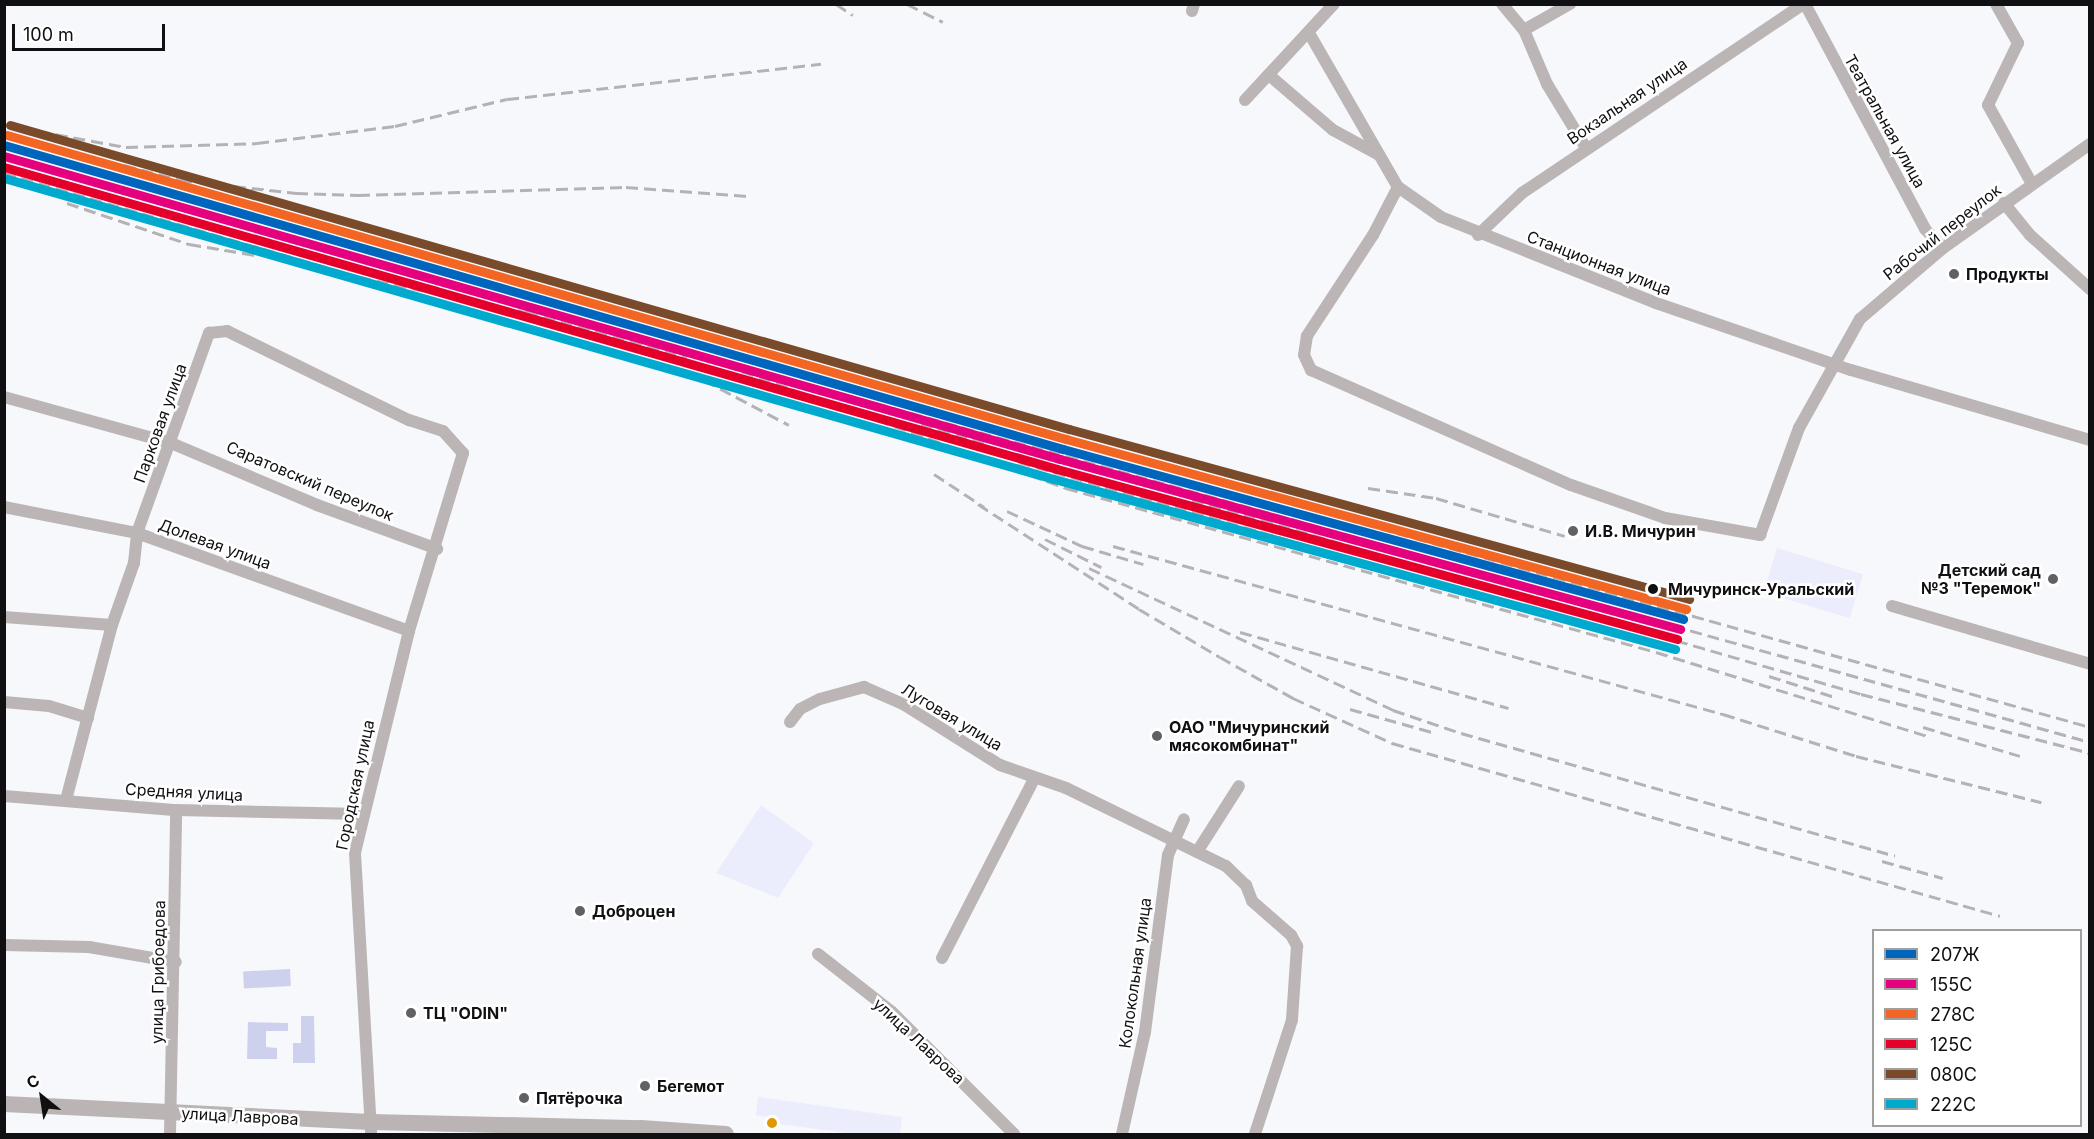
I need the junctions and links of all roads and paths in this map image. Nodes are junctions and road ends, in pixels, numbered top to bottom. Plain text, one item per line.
1 (1334, 4) edge
2 (1502, 4) edge
3 (1570, 4) edge
4 (1804, 4) edge
5 (1996, 4) edge
6 (1524, 30) junction
7 (1309, 33) junction
8 (1269, 75) junction
9 (1245, 100) dead end
10 (2090, 144) edge
11 (1586, 148) junction
12 (1379, 155) junction
13 (2032, 184) junction
14 (1398, 186) junction
15 (2004, 203) junction
16 (1478, 235) junction
17 (1943, 249) junction
18 (2090, 289) edge
19 (1833, 363) junction
20 (4, 397) edge
21 (2090, 440) edge
22 (171, 443) junction
23 (463, 453) joint
24 (4, 507) edge
25 (137, 533) junction
26 (437, 549) junction
27 (1892, 606) dead end
28 (4, 617) edge
29 (112, 625) junction
30 (409, 631) junction
31 (2090, 664) edge
32 (4, 702) edge
33 (88, 718) junction
34 (790, 722) dead end
35 (1035, 777) junction
36 (1239, 786) dead end
37 (4, 796) edge
38 (66, 800) junction
39 (176, 810) junction
40 (362, 814) junction
41 (1184, 819) dead end
42 (1173, 841) junction
43 (1197, 852) junction
44 (4, 945) edge
45 (818, 954) dead end
46 (942, 958) dead end
47 (176, 962) junction
48 (4, 1104) edge
49 (170, 1113) junction
50 (371, 1128) edge
51 (170, 1134) edge
52 (726, 1134) edge
53 (1014, 1134) edge
54 (1122, 1134) edge
55 (1255, 1134) edge

1 - 7 street
2 - 6 street
3 - 6 street
4 - 11 street, Вокзальная улица
4 - 17 street, Театральная улица
5 - 13 street
6 - 11 street
7 - 8 street
7 - 12 street, Станционная улица
8 - 9 street
8 - 12 street, Станционная улица
10 - 13 street, Рабочий переулок
11 - 16 street, Вокзальная улица
12 - 14 street, Станционная улица
13 - 15 street, Рабочий переулок
14 - 16 street, Станционная улица
14 - 19 street
15 - 17 street, Рабочий переулок
15 - 18 street
16 - 19 street, Станционная улица
17 - 19 street, Рабочий переулок
19 - 21 street, Станционная улица
20 - 22 street, Саратовский переулок
22 - 23 street, Парковая улица
22 - 25 street, Парковая улица
22 - 26 street, Саратовский переулок
23 - 26 street, Городская улица
24 - 25 street, Долевая улица
25 - 29 street, Парковая улица
25 - 30 street, Долевая улица
26 - 30 street, Городская улица
27 - 31 street
28 - 29 street
29 - 33 street, Парковая улица
30 - 40 street, Городская улица
32 - 33 street
33 - 38 street, Парковая улица
34 - 35 street, Луговая улица
35 - 42 street, Луговая улица
35 - 46 street
36 - 43 street
37 - 38 street, Средняя улица
38 - 39 street, Средняя улица
39 - 40 street, Средняя улица
39 - 47 street, улица Грибоедова
40 - 50 street, Городская улица
41 - 42 street, Колокольная улица
42 - 43 street, Луговая улица
42 - 54 street, Колокольная улица
43 - 55 street, Луговая улица
44 - 47 street
45 - 53 street, улица Лаврова
47 - 49 street, улица Грибоедова
48 - 49 main road, улица Лаврова
49 - 50 main road, улица Лаврова
49 - 51 street, улица Грибоедова
50 - 52 main road, улица Лаврова

